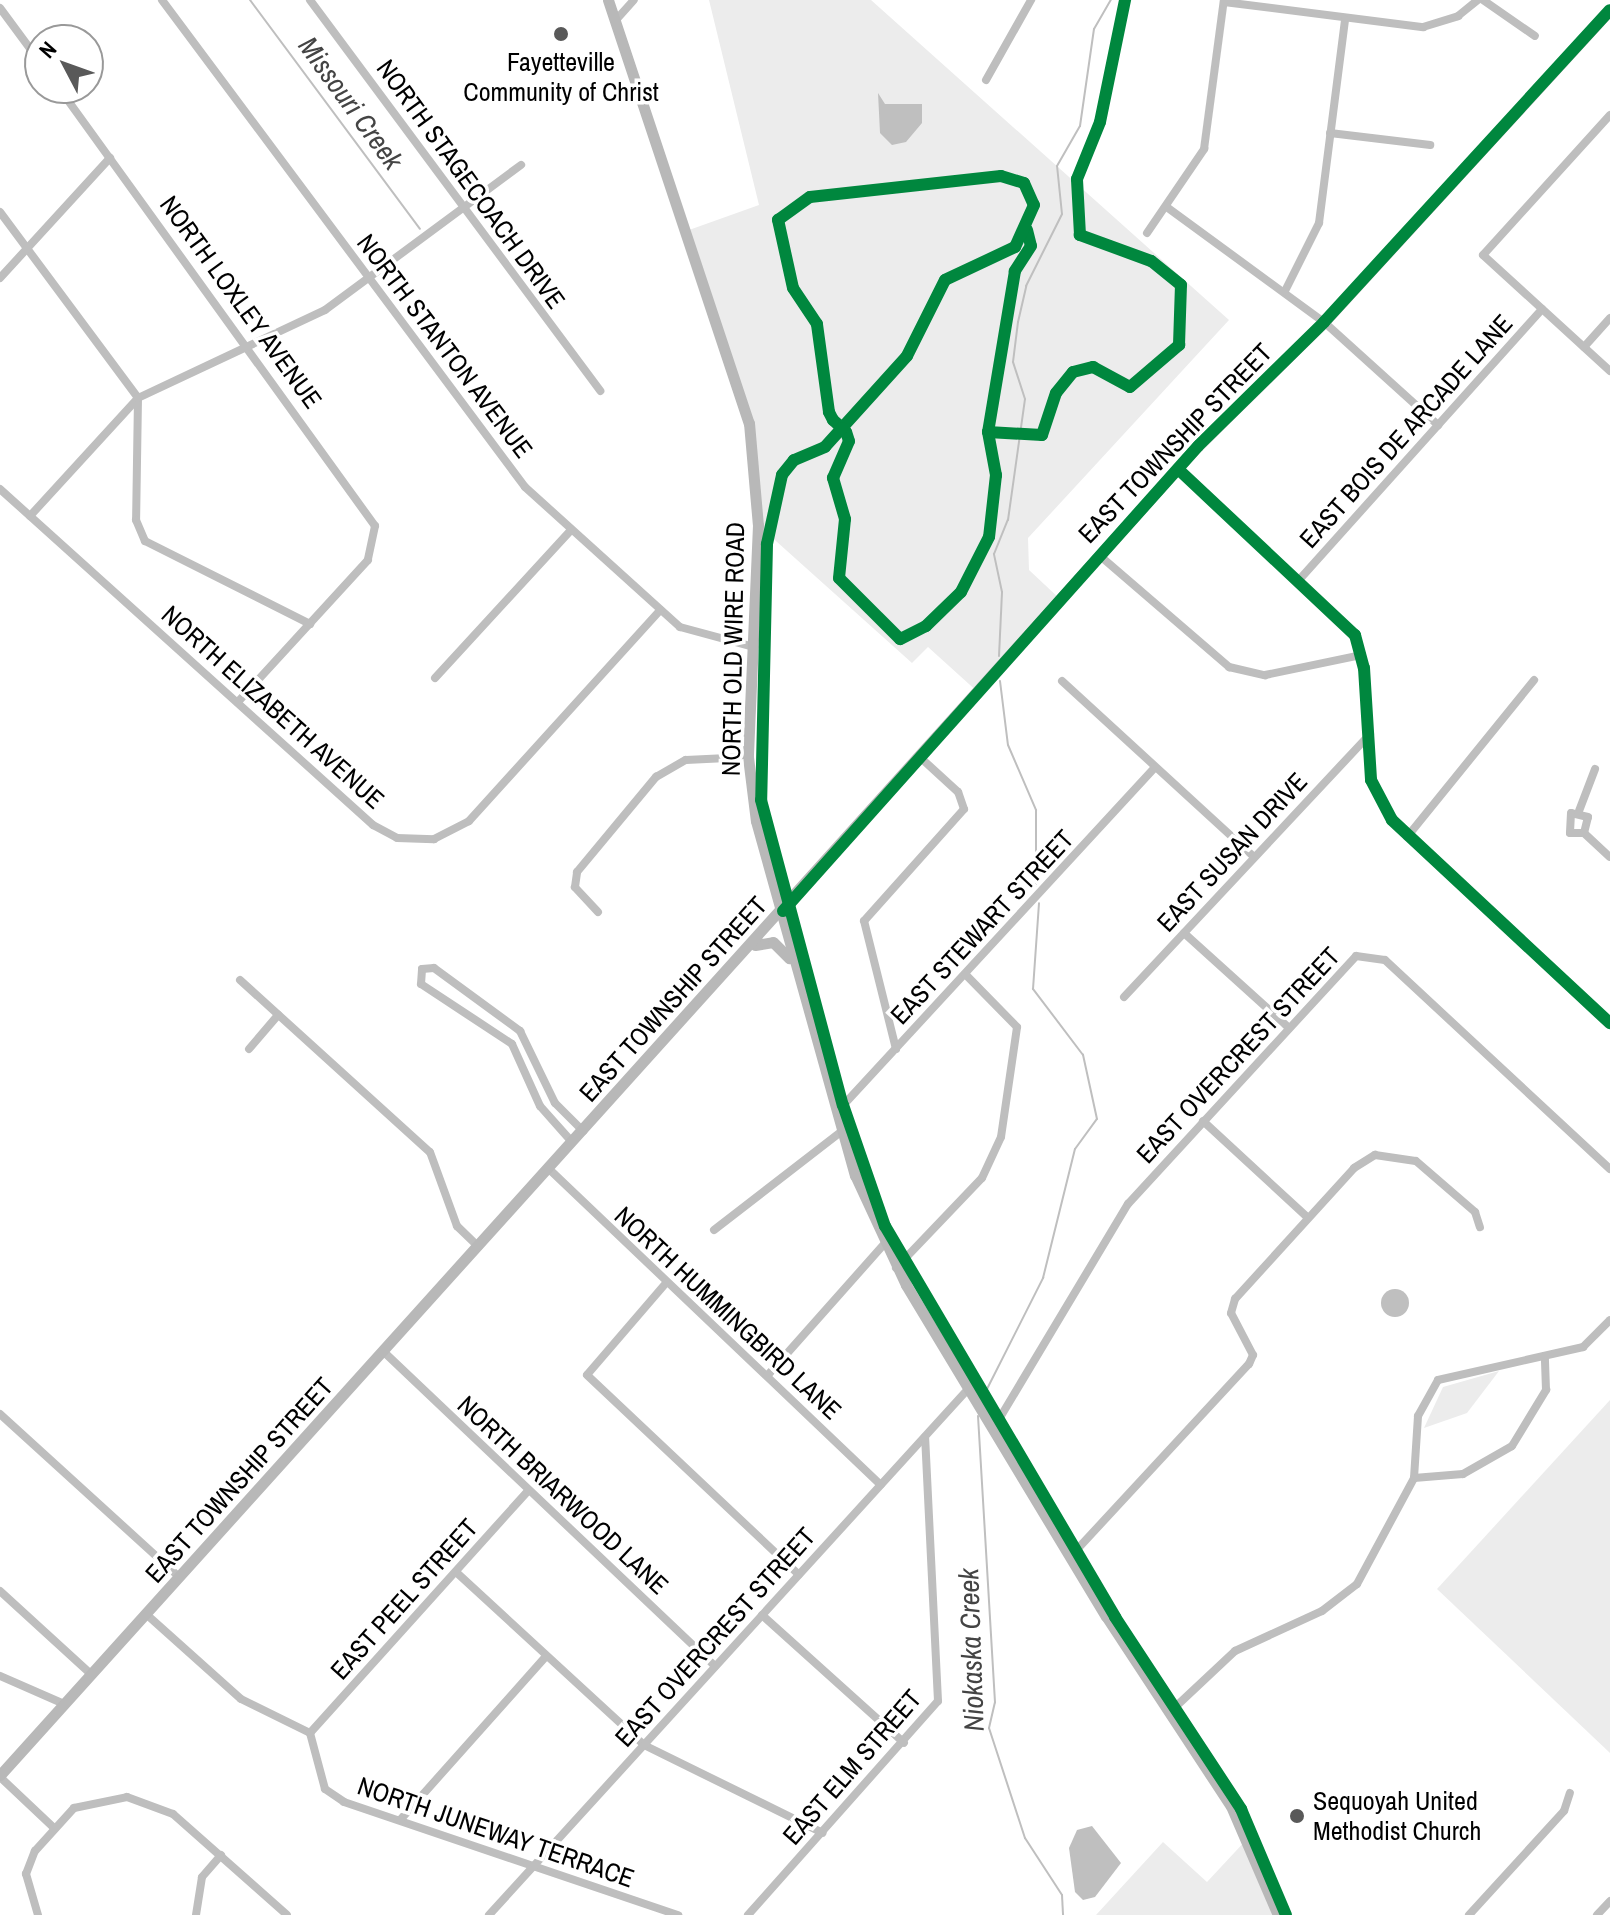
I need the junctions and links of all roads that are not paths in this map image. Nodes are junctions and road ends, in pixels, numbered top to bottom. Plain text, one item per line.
1 (162, 0) edge
2 (310, 0) edge
3 (608, 0) edge
4 (634, 0) edge
5 (1031, 0) edge
6 (1480, 0) edge
7 (1224, 1) edge
8 (0, 8) edge
9 (1610, 10) edge
10 (1345, 20) junction
11 (615, 21) junction
12 (1535, 36) dead end
13 (24, 40) edge
14 (986, 80) dead end
15 (71, 104) edge
16 (1610, 115) edge
17 (1330, 133) junction
18 (1430, 145) dead end
19 (110, 158) junction
20 (521, 165) dead end
21 (464, 208) junction
22 (1168, 208) junction
23 (0, 212) edge
24 (1147, 233) dead end
25 (28, 248) junction
26 (0, 278) edge
27 (369, 278) junction
28 (1285, 291) junction
29 (1542, 309) junction
30 (1610, 318) edge
31 (1324, 322) junction
32 (249, 347) junction
33 (1584, 347) junction
34 (1610, 371) edge
35 (600, 391) dead end
36 (138, 398) junction
37 (1438, 425) junction
38 (1178, 469) junction
39 (0, 489) edge
40 (30, 516) junction
41 (571, 530) junction
42 (1099, 555) junction
43 (1299, 580) junction
44 (660, 610) junction
45 (310, 624) junction
46 (754, 647) junction
47 (1362, 655) junction
48 (435, 678) dead end
49 (1534, 680) dead end
50 (1062, 681) dead end
51 (238, 702) junction
52 (1370, 734) junction
53 (748, 757) junction
54 (922, 759) junction
55 (1155, 767) junction
56 (1595, 769) dead end
57 (1579, 811) junction
58 (1584, 833) junction
59 (1407, 837) junction
60 (1254, 857) junction
61 (1610, 857) edge
62 (598, 912) dead end
63 (780, 915) junction
64 (1184, 933) junction
65 (747, 949) junction
66 (794, 966) junction
67 (966, 975) junction
68 (240, 980) dead end
69 (1124, 997) dead end
70 (278, 1015) junction
71 (1610, 1023) edge
72 (1287, 1026) junction
73 (249, 1049) dead end
74 (896, 1049) junction
75 (837, 1112) junction
76 (1203, 1121) junction
77 (583, 1131) junction
78 (842, 1131) junction
79 (572, 1142) junction
80 (549, 1169) junction
81 (1610, 1169) edge
82 (1307, 1217) junction
83 (1480, 1227) dead end
84 (714, 1230) dead end
85 (884, 1244) junction
86 (479, 1247) junction
87 (896, 1268) junction
88 (666, 1283) junction
89 (1610, 1320) edge
90 (385, 1353) junction
91 (1545, 1356) junction
92 (767, 1376) junction
93 (970, 1387) junction
94 (0, 1414) edge
95 (995, 1426) junction
96 (925, 1436) junction
97 (1414, 1478) junction
98 (881, 1485) junction
99 (527, 1492) junction
100 (1071, 1556) junction
101 (456, 1572) junction
102 (799, 1575) junction
103 (179, 1577) junction
104 (0, 1591) edge
105 (146, 1614) junction
106 (762, 1615) junction
107 (546, 1656) junction
108 (715, 1666) junction
109 (91, 1674) junction
110 (0, 1676) edge
111 (64, 1704) junction
112 (1170, 1712) junction
113 (310, 1733) junction
114 (904, 1743) junction
115 (644, 1745) junction
116 (0, 1776) edge
117 (1570, 1793) dead end
118 (401, 1819) junction
119 (53, 1827) junction
120 (823, 1833) junction
121 (221, 1855) junction
122 (534, 1867) junction
123 (1610, 1901) edge
124 (38, 1915) edge
125 (196, 1915) edge
126 (287, 1915) edge
127 (489, 1915) edge
128 (678, 1915) edge
129 (748, 1915) edge
130 (1278, 1915) edge
131 (1469, 1915) edge
132 (1597, 1915) edge

1 - 27 street, NORTH STANTON AVENUE
2 - 21 street, NORTH STAGECOACH DRIVE
3 - 11 street, NORTH OLD WIRE ROAD
4 - 11 street
5 - 14 street
6 - 10 street
6 - 12 street
7 - 10 street
7 - 22 street
8 - 13 street
9 - 31 street, EAST TOWNSHIP STREET
10 - 17 street
11 - 46 street, NORTH OLD WIRE ROAD
15 - 19 street, NORTH LOXLEY AVENUE
16 - 29 street
17 - 18 street
17 - 28 street
19 - 25 street
19 - 32 street, NORTH LOXLEY AVENUE
20 - 21 street
21 - 27 street
21 - 35 street, NORTH STAGECOACH DRIVE
22 - 24 street
22 - 28 street
23 - 25 street
25 - 26 street
25 - 36 street
27 - 32 street
27 - 41 street, NORTH STANTON AVENUE
28 - 31 street
29 - 33 street
29 - 37 street, EAST BOIS DE ARCADE LANE
30 - 33 street
31 - 37 street
31 - 38 street, EAST TOWNSHIP STREET
32 - 36 street
32 - 45 street, NORTH LOXLEY AVENUE
33 - 34 street
36 - 40 street
36 - 45 street
37 - 43 street, EAST BOIS DE ARCADE LANE
38 - 42 street, EAST TOWNSHIP STREET
38 - 43 street
39 - 40 street, NORTH ELIZABETH AVENUE
40 - 51 street, NORTH ELIZABETH AVENUE
41 - 44 street, NORTH STANTON AVENUE
41 - 48 street
42 - 47 street
42 - 54 street, EAST TOWNSHIP STREET
43 - 47 street
44 - 46 street, NORTH STANTON AVENUE
44 - 51 street, NORTH ELIZABETH AVENUE
45 - 51 street
46 - 53 street, NORTH OLD WIRE ROAD
47 - 52 street
49 - 59 street
50 - 55 street
52 - 59 street
52 - 60 street, EAST SUSAN DRIVE
53 - 62 street
53 - 63 street, NORTH OLD WIRE ROAD
54 - 63 street, EAST TOWNSHIP STREET
54 - 74 street
55 - 60 street
55 - 67 street, EAST STEWART STREET
56 - 57 street
57 - 58 street
57 - 58 street
58 - 61 street
59 - 71 street
60 - 64 street, EAST SUSAN DRIVE
63 - 65 street, EAST TOWNSHIP STREET
63 - 66 street, NORTH OLD WIRE ROAD
64 - 69 street, EAST SUSAN DRIVE
64 - 72 street
65 - 66 street
65 - 77 street, EAST TOWNSHIP STREET
66 - 75 street, NORTH OLD WIRE ROAD
67 - 74 street, EAST STEWART STREET
67 - 87 street
68 - 70 street
70 - 73 street
70 - 86 street
72 - 76 street, EAST OVERCREST STREET
72 - 81 street, EAST OVERCREST STREET
74 - 75 street, EAST STEWART STREET
75 - 78 street, NORTH OLD WIRE ROAD
76 - 82 street
76 - 95 street, EAST OVERCREST STREET
77 - 79 street, EAST TOWNSHIP STREET
77 - 79 street
78 - 84 street
78 - 85 street, NORTH OLD WIRE ROAD
79 - 80 street, EAST TOWNSHIP STREET
80 - 86 street, EAST TOWNSHIP STREET
80 - 88 street, NORTH HUMMINGBIRD LANE
82 - 83 street
82 - 100 street
85 - 87 street, NORTH OLD WIRE ROAD
85 - 92 street
86 - 90 street, EAST TOWNSHIP STREET
87 - 93 street, NORTH OLD WIRE ROAD
88 - 92 street, NORTH HUMMINGBIRD LANE
88 - 102 street
89 - 91 street
90 - 99 street, NORTH BRIARWOOD LANE
90 - 103 street, EAST TOWNSHIP STREET
91 - 97 street
91 - 97 street
92 - 98 street, NORTH HUMMINGBIRD LANE
93 - 95 street, NORTH OLD WIRE ROAD
93 - 96 street, EAST OVERCREST STREET
94 - 103 street
95 - 100 street, NORTH OLD WIRE ROAD
96 - 98 street, EAST OVERCREST STREET
96 - 114 street, EAST ELM STREET
97 - 112 street
98 - 102 street, EAST OVERCREST STREET
99 - 101 street, EAST PEEL STREET
99 - 108 street, NORTH BRIARWOOD LANE
100 - 112 street, NORTH OLD WIRE ROAD
101 - 107 street
101 - 113 street, EAST PEEL STREET
102 - 106 street, EAST OVERCREST STREET
103 - 105 street, EAST TOWNSHIP STREET
104 - 109 street
105 - 109 street, EAST TOWNSHIP STREET
105 - 113 street
106 - 108 street, EAST OVERCREST STREET
106 - 114 street
107 - 115 street
107 - 118 street
108 - 115 street, EAST OVERCREST STREET
109 - 111 street, EAST TOWNSHIP STREET
110 - 111 street
111 - 116 street, EAST TOWNSHIP STREET
112 - 130 street, NORTH OLD WIRE ROAD
113 - 118 street, NORTH JUNEWAY TERRACE
114 - 120 street, EAST ELM STREET
115 - 120 street
115 - 122 street, EAST OVERCREST STREET
116 - 119 street
117 - 131 street
118 - 122 street, NORTH JUNEWAY TERRACE
119 - 121 street
119 - 124 street
120 - 129 street, EAST ELM STREET
121 - 125 street
121 - 126 street
122 - 127 street, EAST OVERCREST STREET
122 - 128 street, NORTH JUNEWAY TERRACE
123 - 132 street

